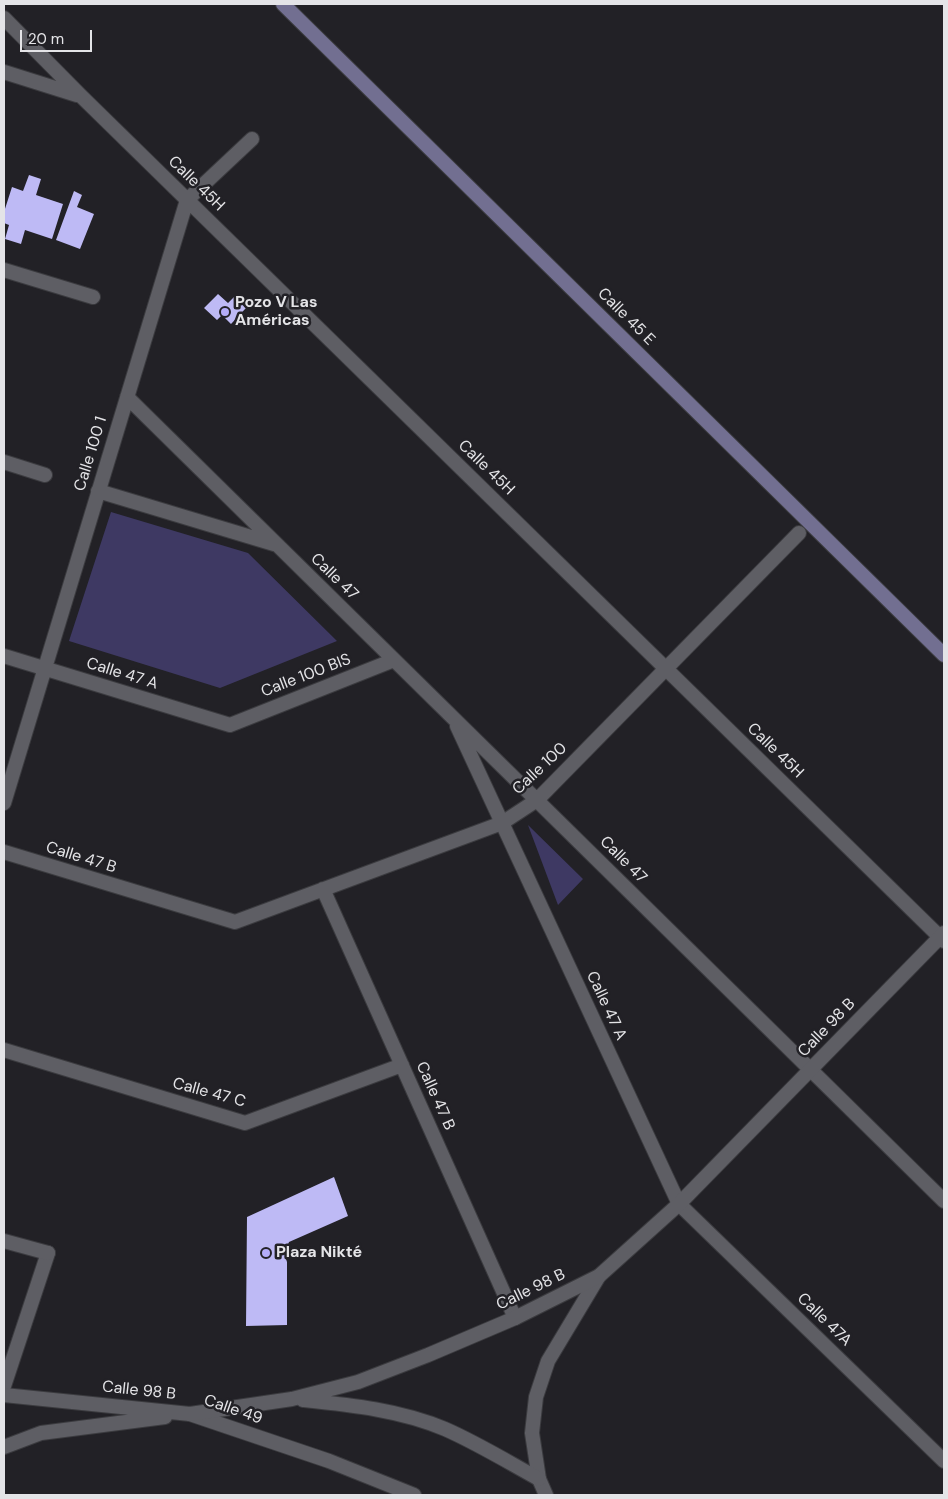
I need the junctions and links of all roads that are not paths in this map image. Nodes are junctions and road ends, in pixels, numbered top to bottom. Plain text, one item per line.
1 (283, 4) edge
2 (4, 18) edge
3 (4, 72) edge
4 (80, 96) junction
5 (252, 140) dead end
6 (188, 200) junction
7 (4, 270) edge
8 (93, 297) dead end
9 (127, 397) junction
10 (4, 462) edge
11 (45, 475) dead end
12 (98, 491) junction
13 (799, 533) dead end
14 (277, 545) junction
15 (944, 655) edge
16 (4, 656) edge
17 (394, 660) junction
18 (44, 668) junction
19 (666, 669) junction
20 (453, 718) junction
21 (230, 725) joint
22 (537, 800) junction
23 (4, 803) edge
24 (502, 823) junction
25 (4, 852) edge
26 (323, 889) junction
27 (234, 922) joint
28 (943, 937) edge
29 (4, 1050) edge
30 (402, 1065) junction
31 (811, 1070) junction
32 (944, 1201) edge
33 (679, 1204) junction
34 (4, 1241) edge
35 (599, 1276) junction
36 (515, 1318) junction
37 (4, 1386) edge
38 (4, 1395) edge
39 (292, 1399) junction
40 (190, 1414) junction
41 (4, 1447) edge
42 (944, 1462) edge
43 (539, 1479) junction
44 (414, 1495) edge
45 (546, 1495) edge

1 - 15 main road, Calle 45 E
2 - 4 street, Calle 45H
3 - 4 street
4 - 6 street, Calle 45H
5 - 6 street, Calle 100 1
6 - 9 street, Calle 100 1
6 - 19 street, Calle 45H
7 - 8 street
9 - 12 street, Calle 100 1
9 - 14 street, Calle 47
10 - 11 street
12 - 14 street, Calle 47
12 - 18 street, Calle 100 1
13 - 19 street, Calle 100
14 - 17 street, Calle 47
16 - 18 street, Calle 47 A
17 - 20 street, Calle 47
17 - 21 street, Calle 100 BIS
18 - 21 street, Calle 47 A
18 - 23 street, Calle 100 1
19 - 22 street, Calle 100
19 - 28 street, Calle 45H
20 - 22 street, Calle 47
20 - 24 street
22 - 24 street, Calle 100
22 - 31 street, Calle 47
24 - 26 street, Calle 100
24 - 33 street, Calle 47 A
25 - 27 street, Calle 47 B
26 - 27 street, Calle 100
26 - 30 street, Calle 47 B
28 - 31 street, Calle 98 B
29 - 30 street, Calle 47 C
30 - 36 street, Calle 47 B
31 - 32 street, Calle 47
31 - 33 street, Calle 98 B
33 - 35 street, Calle 98 B
33 - 42 street, Calle 47A
34 - 37 street
35 - 36 street, Calle 98 B
35 - 43 street
36 - 39 street, Calle 98 B
38 - 40 street, Calle 98 B
39 - 40 street, Calle 98 B
39 - 43 street
40 - 41 street, Calle 49
40 - 44 street, Calle 49
43 - 45 street

